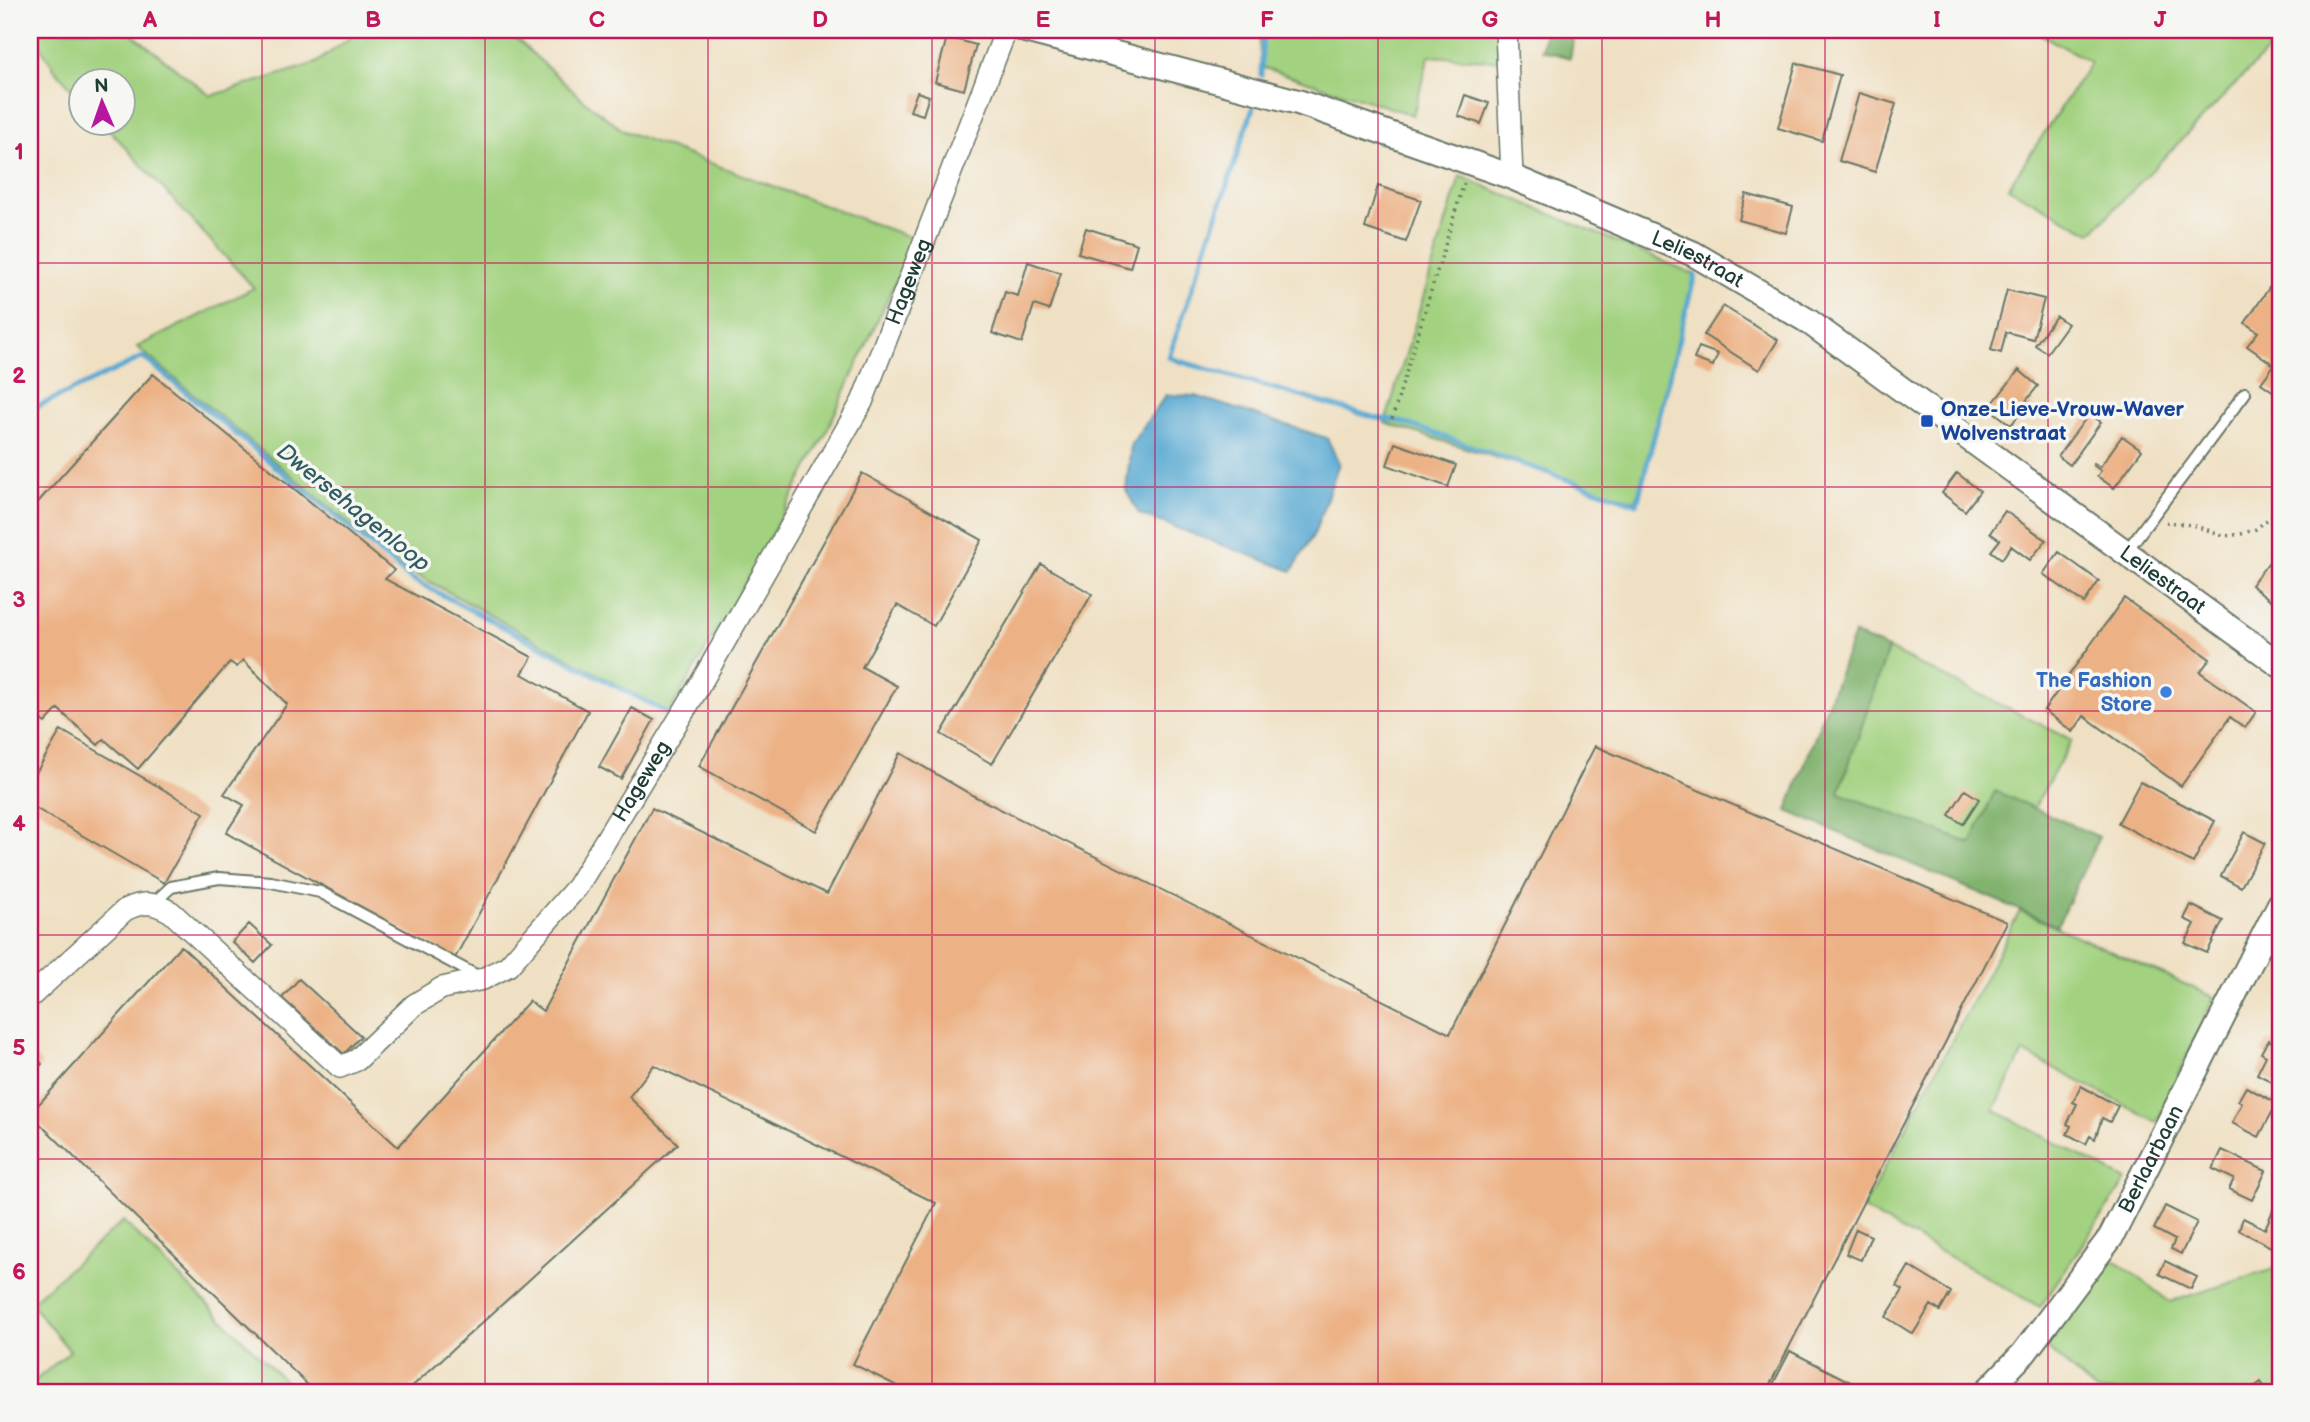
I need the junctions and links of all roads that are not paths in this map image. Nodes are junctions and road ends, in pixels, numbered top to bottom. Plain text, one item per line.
1 (1006, 30) edge
2 (1025, 30) edge
3 (1506, 30) edge
4 (1512, 177) junction
5 (2245, 393) dead end
6 (2125, 553) junction
7 (2280, 664) edge
8 (153, 903) junction
9 (2280, 904) edge
10 (483, 979) junction
11 (30, 997) edge
12 (1986, 1392) edge

1 - 10 street, Hageweg
2 - 4 street, Leliestraat
3 - 4 street
4 - 6 street, Leliestraat
5 - 6 lane
6 - 7 street, Leliestraat
8 - 10 lane
8 - 10 street, Hageweg
8 - 11 street
9 - 12 street, Berlaarbaan

